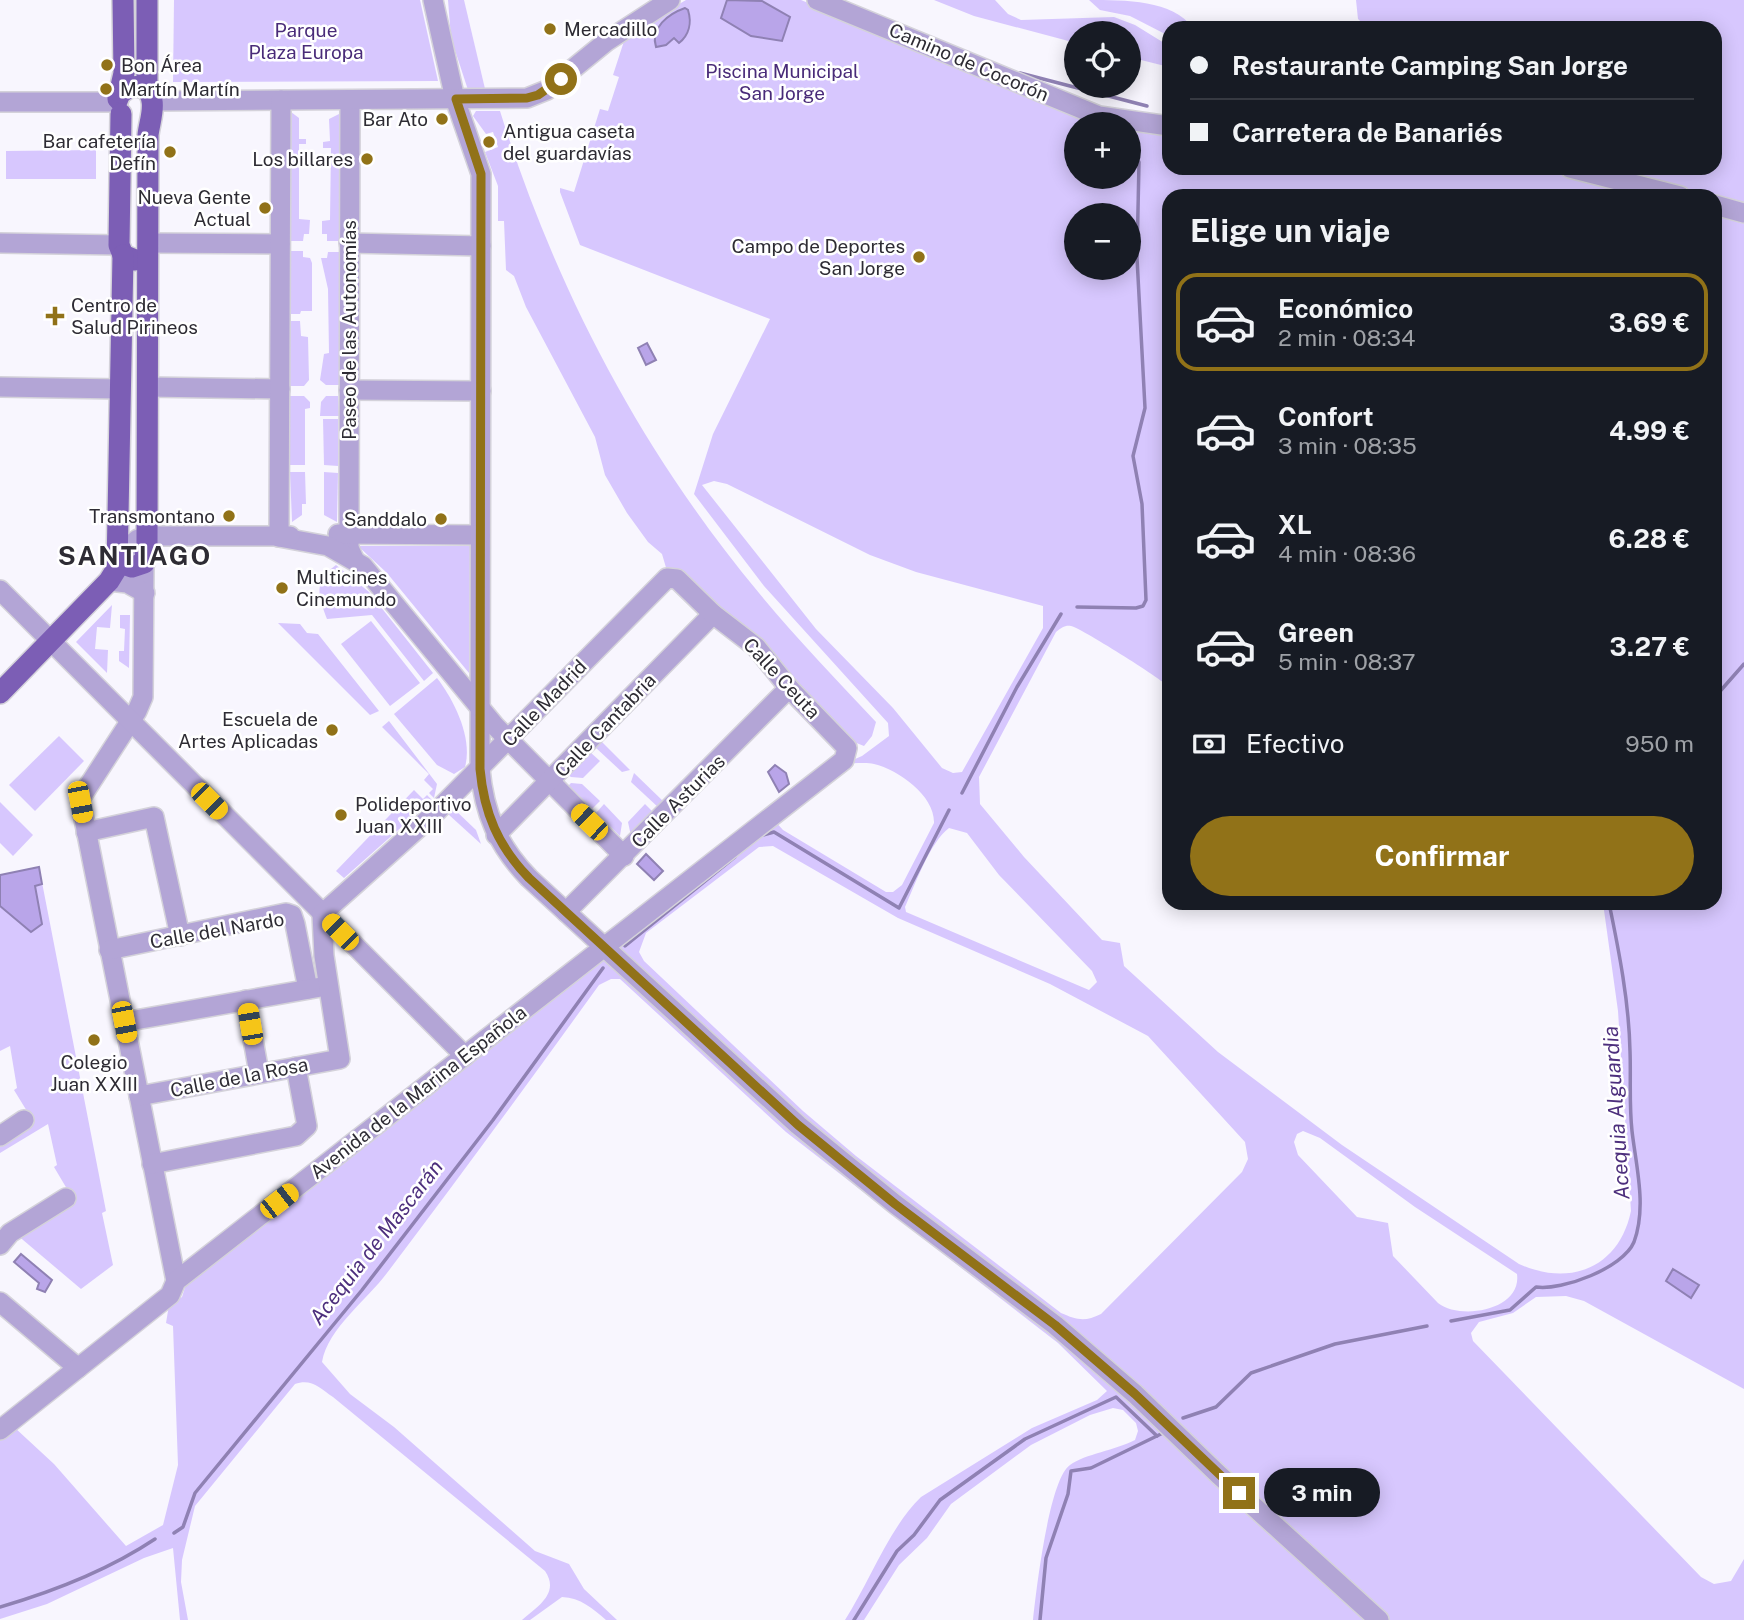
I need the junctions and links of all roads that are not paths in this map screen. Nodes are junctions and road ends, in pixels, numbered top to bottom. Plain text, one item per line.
1 (123, 0) edge
2 (147, 0) edge
3 (433, 0) edge
4 (670, 0) edge
5 (817, 0) edge
6 (847, 6) edge
7 (456, 99) junction
8 (281, 100) junction
9 (350, 100) junction
10 (150, 101) junction
11 (0, 102) edge
12 (120, 103) junction
13 (1162, 125) edge
14 (1598, 175) edge
15 (1652, 189) edge
16 (1722, 207) edge
17 (1744, 213) edge
18 (0, 243) edge
19 (349, 243) junction
20 (148, 244) junction
21 (280, 244) junction
22 (121, 246) junction
23 (481, 246) junction
24 (0, 387) edge
25 (149, 388) junction
26 (120, 389) junction
27 (280, 389) junction
28 (349, 390) junction
29 (481, 391) junction
30 (349, 534) junction
31 (480, 535) junction
32 (148, 537) junction
33 (279, 537) junction
34 (354, 559) junction
35 (145, 563) junction
36 (115, 566) junction
37 (671, 577) joint
38 (0, 590) edge
39 (145, 593) junction
40 (713, 614) junction
41 (51, 640) junction
42 (789, 688) junction
43 (0, 692) edge
44 (481, 710) junction
45 (131, 721) junction
46 (508, 740) junction
47 (844, 760) joint
48 (480, 769) junction
49 (550, 781) junction
50 (86, 832) junction
51 (496, 835) junction
52 (624, 856) junction
53 (566, 912) junction
54 (322, 914) junction
55 (180, 936) junction
56 (605, 947) junction
57 (109, 950) junction
58 (329, 985) junction
59 (308, 989) junction
60 (246, 1000) junction
61 (124, 1022) junction
62 (465, 1056) junction
63 (296, 1067) junction
64 (259, 1073) junction
65 (139, 1096) junction
66 (24, 1120) dead end
67 (0, 1136) edge
68 (152, 1164) junction
69 (66, 1198) dead end
70 (0, 1245) edge
71 (176, 1281) junction
72 (0, 1301) edge
73 (78, 1368) junction
74 (0, 1430) edge
75 (1379, 1620) edge

1 - 12 main road
2 - 10 main road
3 - 7 street
4 - 7 street
5 - 6 street, Camino de Cocorón
6 - 13 street, Camino de Cocorón
7 - 9 street
7 - 23 street
8 - 9 street
8 - 10 street
8 - 21 street
9 - 19 street, Paseo de las Autonomías
10 - 12 main road
10 - 12 main road
10 - 20 main road
11 - 12 street
12 - 22 main road
14 - 15 street
16 - 17 street
18 - 22 street
19 - 23 street
19 - 28 street, Paseo de las Autonomías
20 - 21 street
20 - 22 main road
20 - 25 main road
21 - 27 street
22 - 26 main road
23 - 29 street
24 - 26 street
25 - 26 main road
25 - 27 street
25 - 32 main road
26 - 36 main road
27 - 33 street
28 - 29 street
28 - 30 street, Paseo de las Autonomías
29 - 31 street
30 - 31 street
30 - 33 street
30 - 34 street, Paseo de las Autonomías
31 - 44 street
32 - 33 street
32 - 35 main road
32 - 36 street
33 - 34 street
34 - 44 street
35 - 36 main road
35 - 39 street
36 - 39 street
36 - 41 main road
37 - 40 street, Calle Ceuta
37 - 46 street, Calle Madrid
38 - 41 street
39 - 45 street
40 - 42 street, Calle Ceuta
40 - 49 street, Calle Cantabria
41 - 43 main road
41 - 45 street
42 - 47 street, Calle Ceuta
42 - 52 street, Calle Asturias
44 - 46 street
44 - 48 street
45 - 50 street
45 - 54 street
46 - 48 street, Calle Madrid
46 - 49 street
47 - 56 street, Avenida de la Marina Española
48 - 51 street
48 - 54 street, Calle Madrid
49 - 51 street, Calle Cantabria
49 - 52 street
50 - 55 street
50 - 57 street
51 - 53 street
52 - 53 street, Calle Asturias
53 - 56 street
54 - 58 street
54 - 62 street
55 - 57 street, Calle del Nardo
55 - 59 street, Calle del Nardo
56 - 62 street, Avenida de la Marina Española
56 - 75 street
57 - 61 street
58 - 59 street
58 - 63 street, Calle de la Rosa
59 - 60 street
60 - 61 street
60 - 64 street
61 - 65 street
62 - 71 street, Avenida de la Marina Española
63 - 64 street, Calle de la Rosa
63 - 68 street
64 - 65 street, Calle de la Rosa
65 - 68 street
66 - 67 street
68 - 71 street
69 - 70 street
71 - 73 street, Avenida de la Marina Española
72 - 73 street
73 - 74 street, Avenida de la Marina Española

